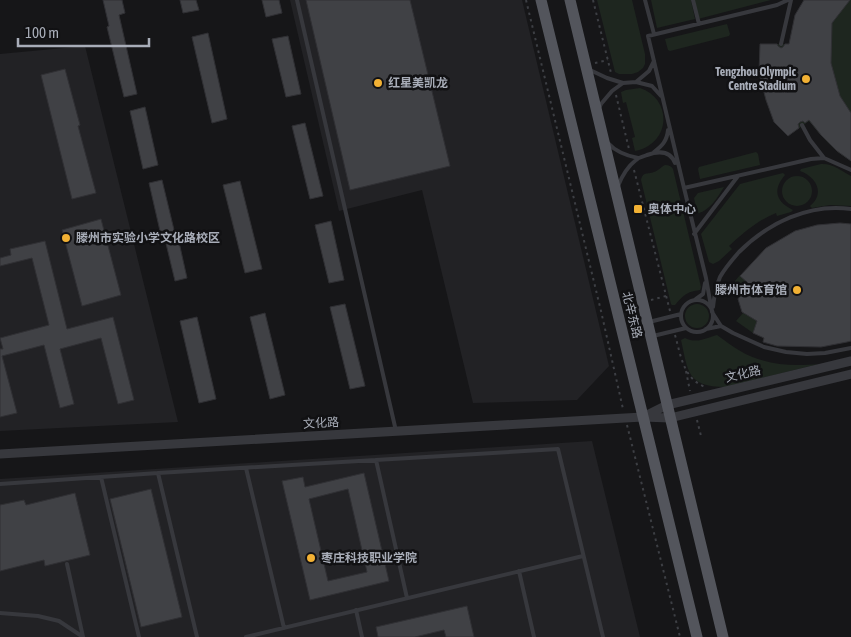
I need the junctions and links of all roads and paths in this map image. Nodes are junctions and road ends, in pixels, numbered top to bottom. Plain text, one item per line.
1 (297, 0) edge
2 (526, 0) edge
3 (541, 0) edge
4 (570, 0) edge
5 (594, 0) edge
6 (645, 0) edge
7 (693, 0) edge
8 (789, 0) edge
9 (699, 24) junction
10 (654, 34) junction
11 (781, 44) dead end
12 (654, 61) junction
13 (587, 69) junction
14 (612, 79) junction
15 (636, 82) junction
16 (623, 83) junction
17 (614, 90) junction
18 (662, 98) junction
19 (597, 112) junction
20 (667, 120) junction
21 (802, 125) dead end
22 (603, 137) junction
23 (654, 152) junction
24 (631, 156) junction
25 (638, 158) junction
26 (824, 158) junction
27 (632, 163) junction
28 (851, 170) edge
29 (679, 172) junction
30 (738, 176) junction
31 (684, 188) junction
32 (616, 191) junction
33 (851, 209) edge
34 (694, 234) junction
35 (706, 278) junction
36 (694, 300) junction
37 (712, 312) junction
38 (681, 314) junction
39 (671, 317) junction
40 (648, 322) junction
41 (721, 326) junction
42 (686, 328) junction
43 (706, 329) junction
44 (674, 331) junction
45 (651, 336) junction
46 (851, 348) edge
47 (851, 361) edge
48 (851, 374) edge
49 (709, 387) dead end
50 (667, 405) junction
51 (643, 417) junction
52 (625, 418) junction
53 (670, 418) junction
54 (396, 431) junction
55 (0, 454) edge
56 (376, 460) junction
57 (246, 468) junction
58 (158, 473) junction
59 (101, 477) junction
60 (0, 484) edge
61 (583, 556) junction
62 (66, 564) dead end
63 (519, 571) junction
64 (407, 598) junction
65 (356, 610) junction
66 (0, 613) edge
67 (284, 628) junction
68 (83, 637) edge
69 (139, 637) edge
70 (197, 637) edge
71 (246, 637) edge
72 (362, 637) edge
73 (534, 637) edge
74 (602, 637) edge
75 (680, 637) edge
76 (697, 637) edge
77 (723, 637) edge

1 - 54 lane
2 - 52 path
3 - 51 main road, 北辛东路
4 - 13 main road, 北辛东路
5 - 14 path
6 - 10 lane
7 - 9 lane
8 - 9 lane
8 - 11 lane
9 - 10 lane
10 - 12 lane
12 - 15 lane
12 - 18 lane
13 - 14 lane
13 - 19 main road, 北辛东路
14 - 16 lane
15 - 16 lane
15 - 18 lane
16 - 17 lane
17 - 19 lane
17 - 24 path
18 - 20 lane
19 - 22 main road, 北辛东路
20 - 23 lane
20 - 29 lane
21 - 26 lane
22 - 24 lane
22 - 32 main road, 北辛东路
23 - 25 lane
23 - 29 lane
24 - 25 lane
25 - 27 lane
26 - 28 lane
26 - 30 lane
27 - 32 lane
27 - 39 path
29 - 31 lane
30 - 31 lane
30 - 34 lane
31 - 34 lane
32 - 40 main road, 北辛东路
33 - 37 lane
34 - 35 lane
35 - 36 lane
35 - 37 lane
36 - 37 lane
36 - 38 lane
37 - 41 lane
37 - 43 lane
38 - 39 lane
38 - 42 lane
39 - 40 lane
40 - 45 main road, 北辛东路
41 - 43 lane
41 - 46 lane
42 - 43 lane
42 - 44 lane
44 - 45 lane
44 - 49 path
45 - 50 main road, 北辛东路
47 - 50 street, 文化路
48 - 53 street, 文化路
50 - 51 street, 文化路
50 - 53 main road, 北辛东路
51 - 52 street, 文化路
51 - 53 street, 文化路
51 - 76 main road, 北辛东路
52 - 54 street, 文化路
52 - 75 path
53 - 77 main road, 北辛东路
54 - 55 street, 文化路
56 - 57 lane
56 - 61 lane
56 - 64 lane
57 - 58 lane
57 - 67 lane
58 - 59 lane
58 - 70 lane
59 - 60 lane
59 - 69 lane
61 - 63 lane
61 - 74 lane
62 - 68 lane
63 - 64 lane
63 - 73 lane
64 - 65 lane
65 - 67 lane
65 - 72 lane
66 - 68 lane
67 - 71 lane

